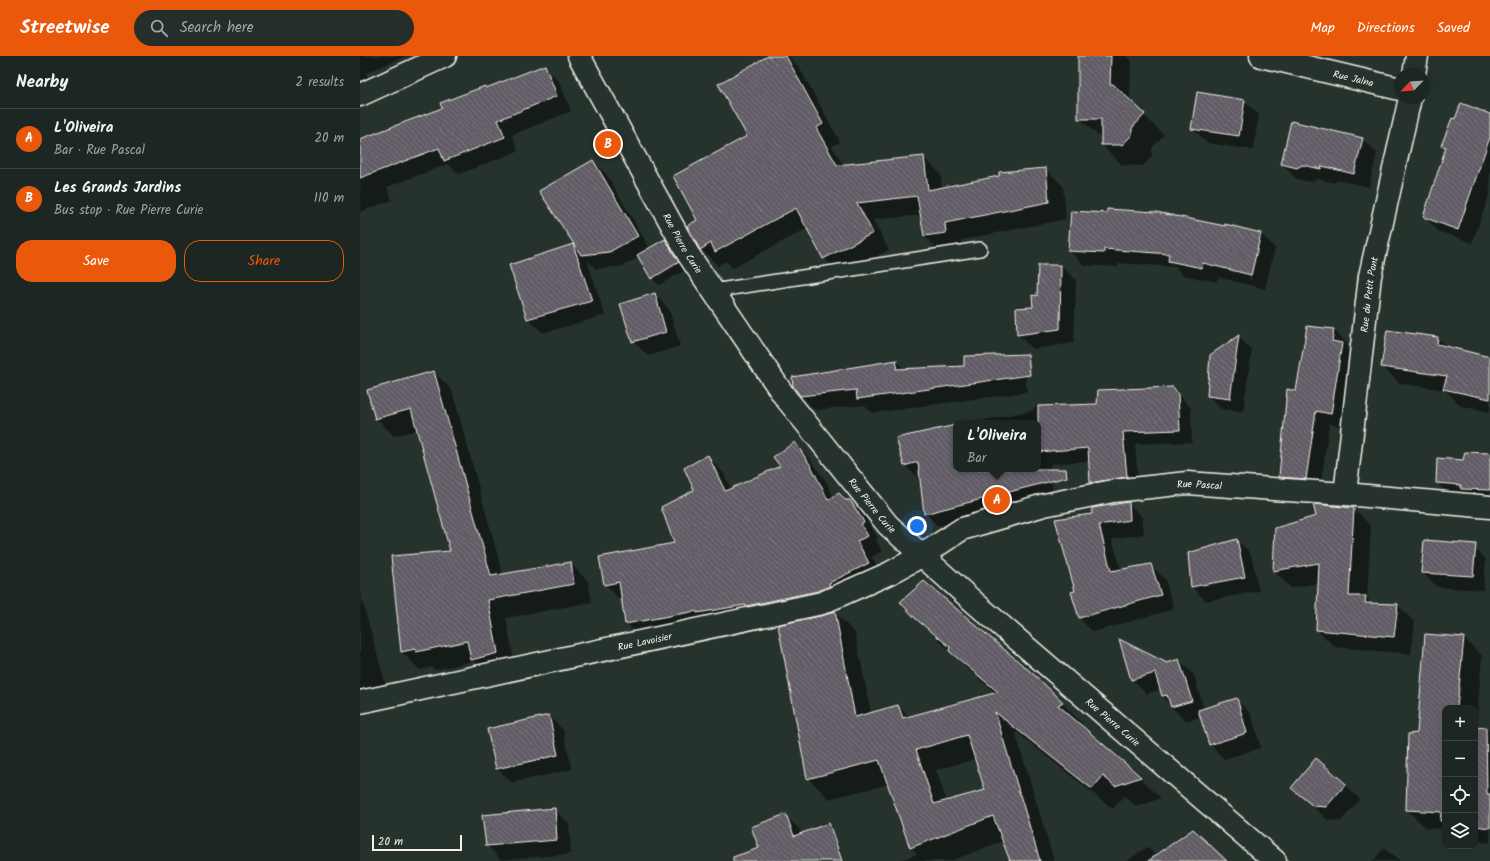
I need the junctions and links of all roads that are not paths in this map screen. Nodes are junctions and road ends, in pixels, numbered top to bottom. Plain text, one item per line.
1 (445, 56) edge
2 (579, 56) edge
3 (1261, 56) edge
4 (1417, 56) edge
5 (1415, 68) edge
6 (1394, 88) edge
7 (360, 95) edge
8 (1409, 104) edge
9 (980, 249) dead end
10 (713, 291) junction
11 (1345, 494) junction
12 (1490, 506) edge
13 (921, 556) junction
14 (360, 702) edge
15 (1275, 861) edge

1 - 7 street
2 - 10 street, Rue Pierre Curie
3 - 6 street, Rue Jalna
4 - 5 street
8 - 11 street, Rue du Petit Pont
9 - 10 lane
10 - 13 street, Rue Pierre Curie
11 - 12 street, Rue Pascal
11 - 13 street, Rue Pascal
13 - 14 street, Rue Lavoisier
13 - 15 street, Rue Pierre Curie

